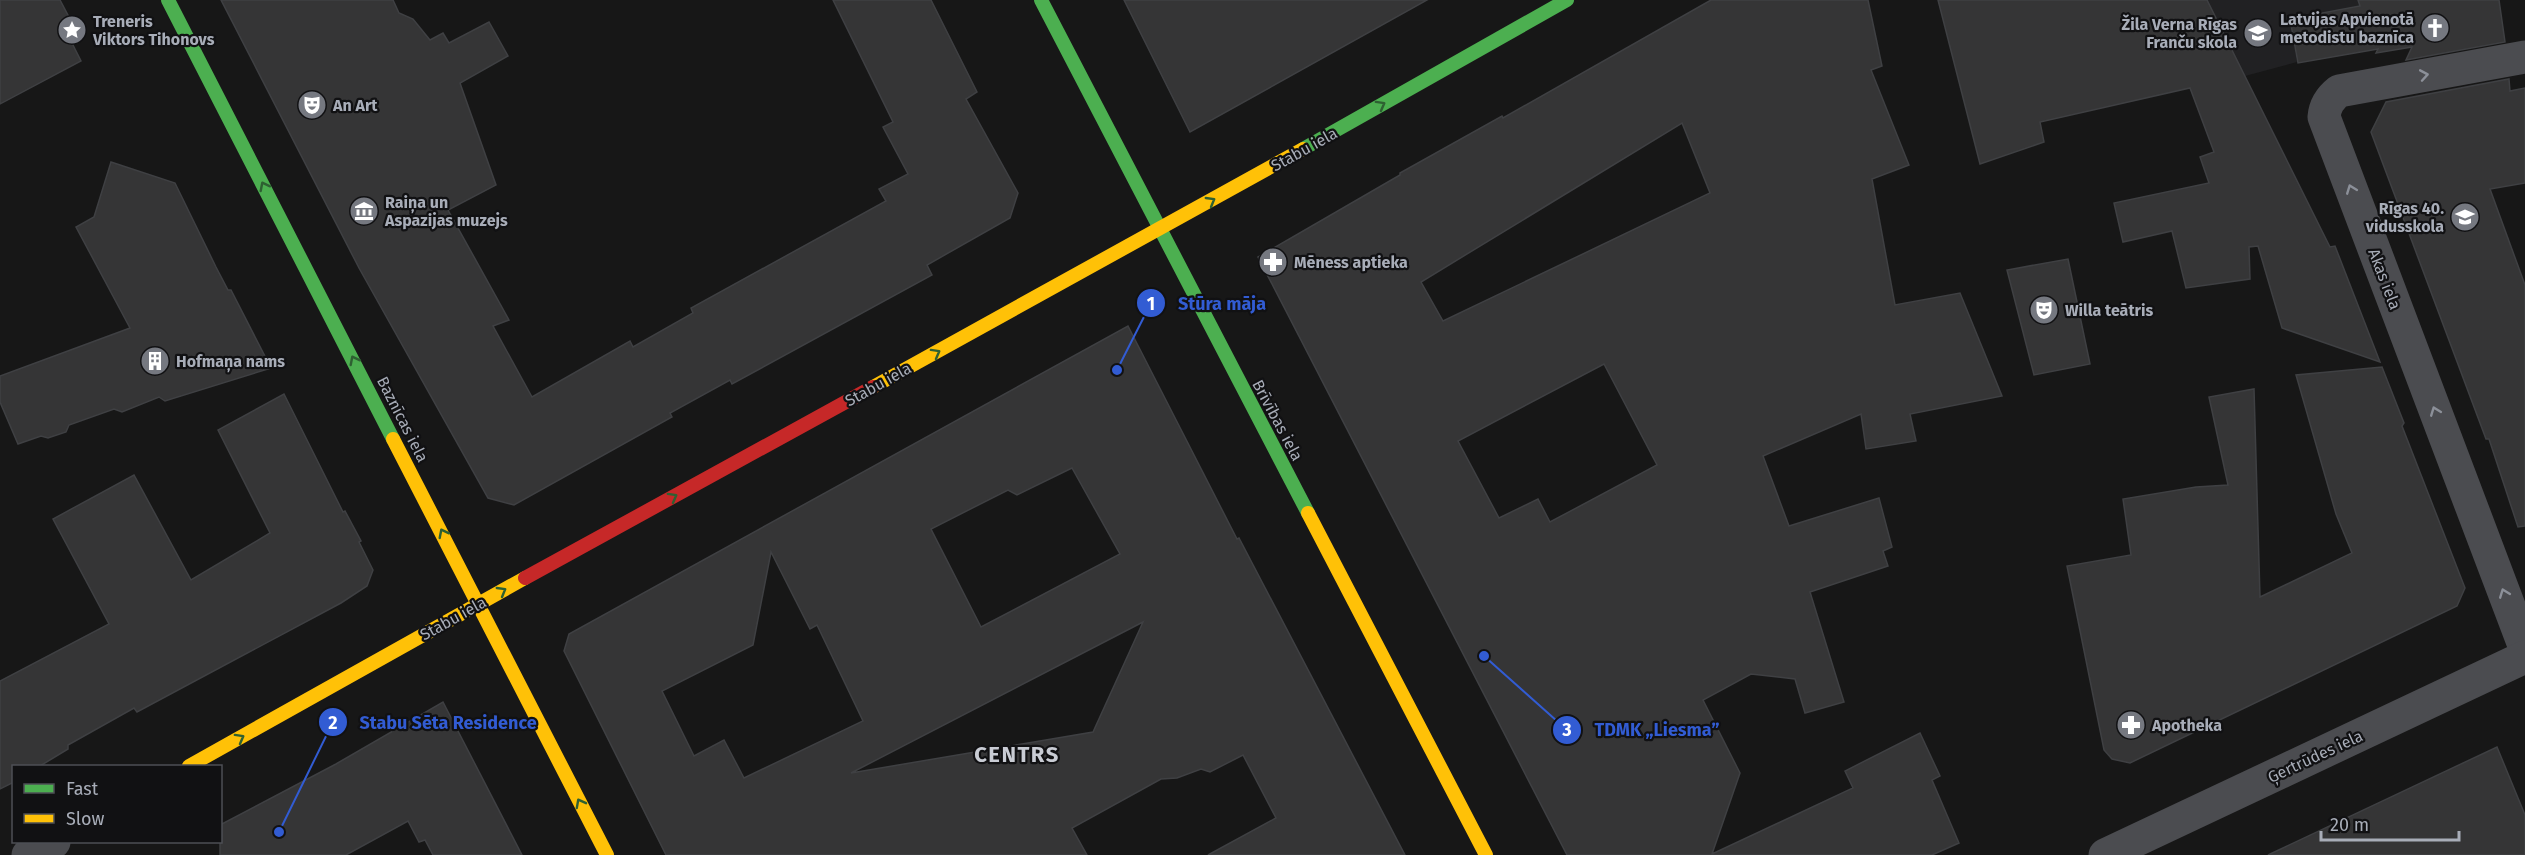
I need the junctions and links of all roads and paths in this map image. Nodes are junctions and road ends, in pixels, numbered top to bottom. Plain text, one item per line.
1 (168, 0) edge
2 (1041, 0) edge
3 (1567, 0) edge
4 (2525, 57) edge
5 (1161, 230) junction
6 (479, 604) junction
7 (2525, 648) edge
8 (2525, 657) edge
9 (191, 765) edge
10 (52, 843) edge
11 (28, 855) edge
12 (607, 855) edge
13 (1486, 855) edge
14 (2106, 855) edge

6 -> 1 main road, Baznīcas iela
2 - 5 main road, Brīvības iela
5 -> 3 main road, Stabu iela
7 -> 4 street, Akas iela
6 -> 5 main road, Stabu iela
5 - 13 main road, Brīvības iela
9 -> 6 main road, Stabu iela
12 -> 6 main road, Baznīcas iela
8 - 14 street, Ģertrūdes iela
10 - 11 street

